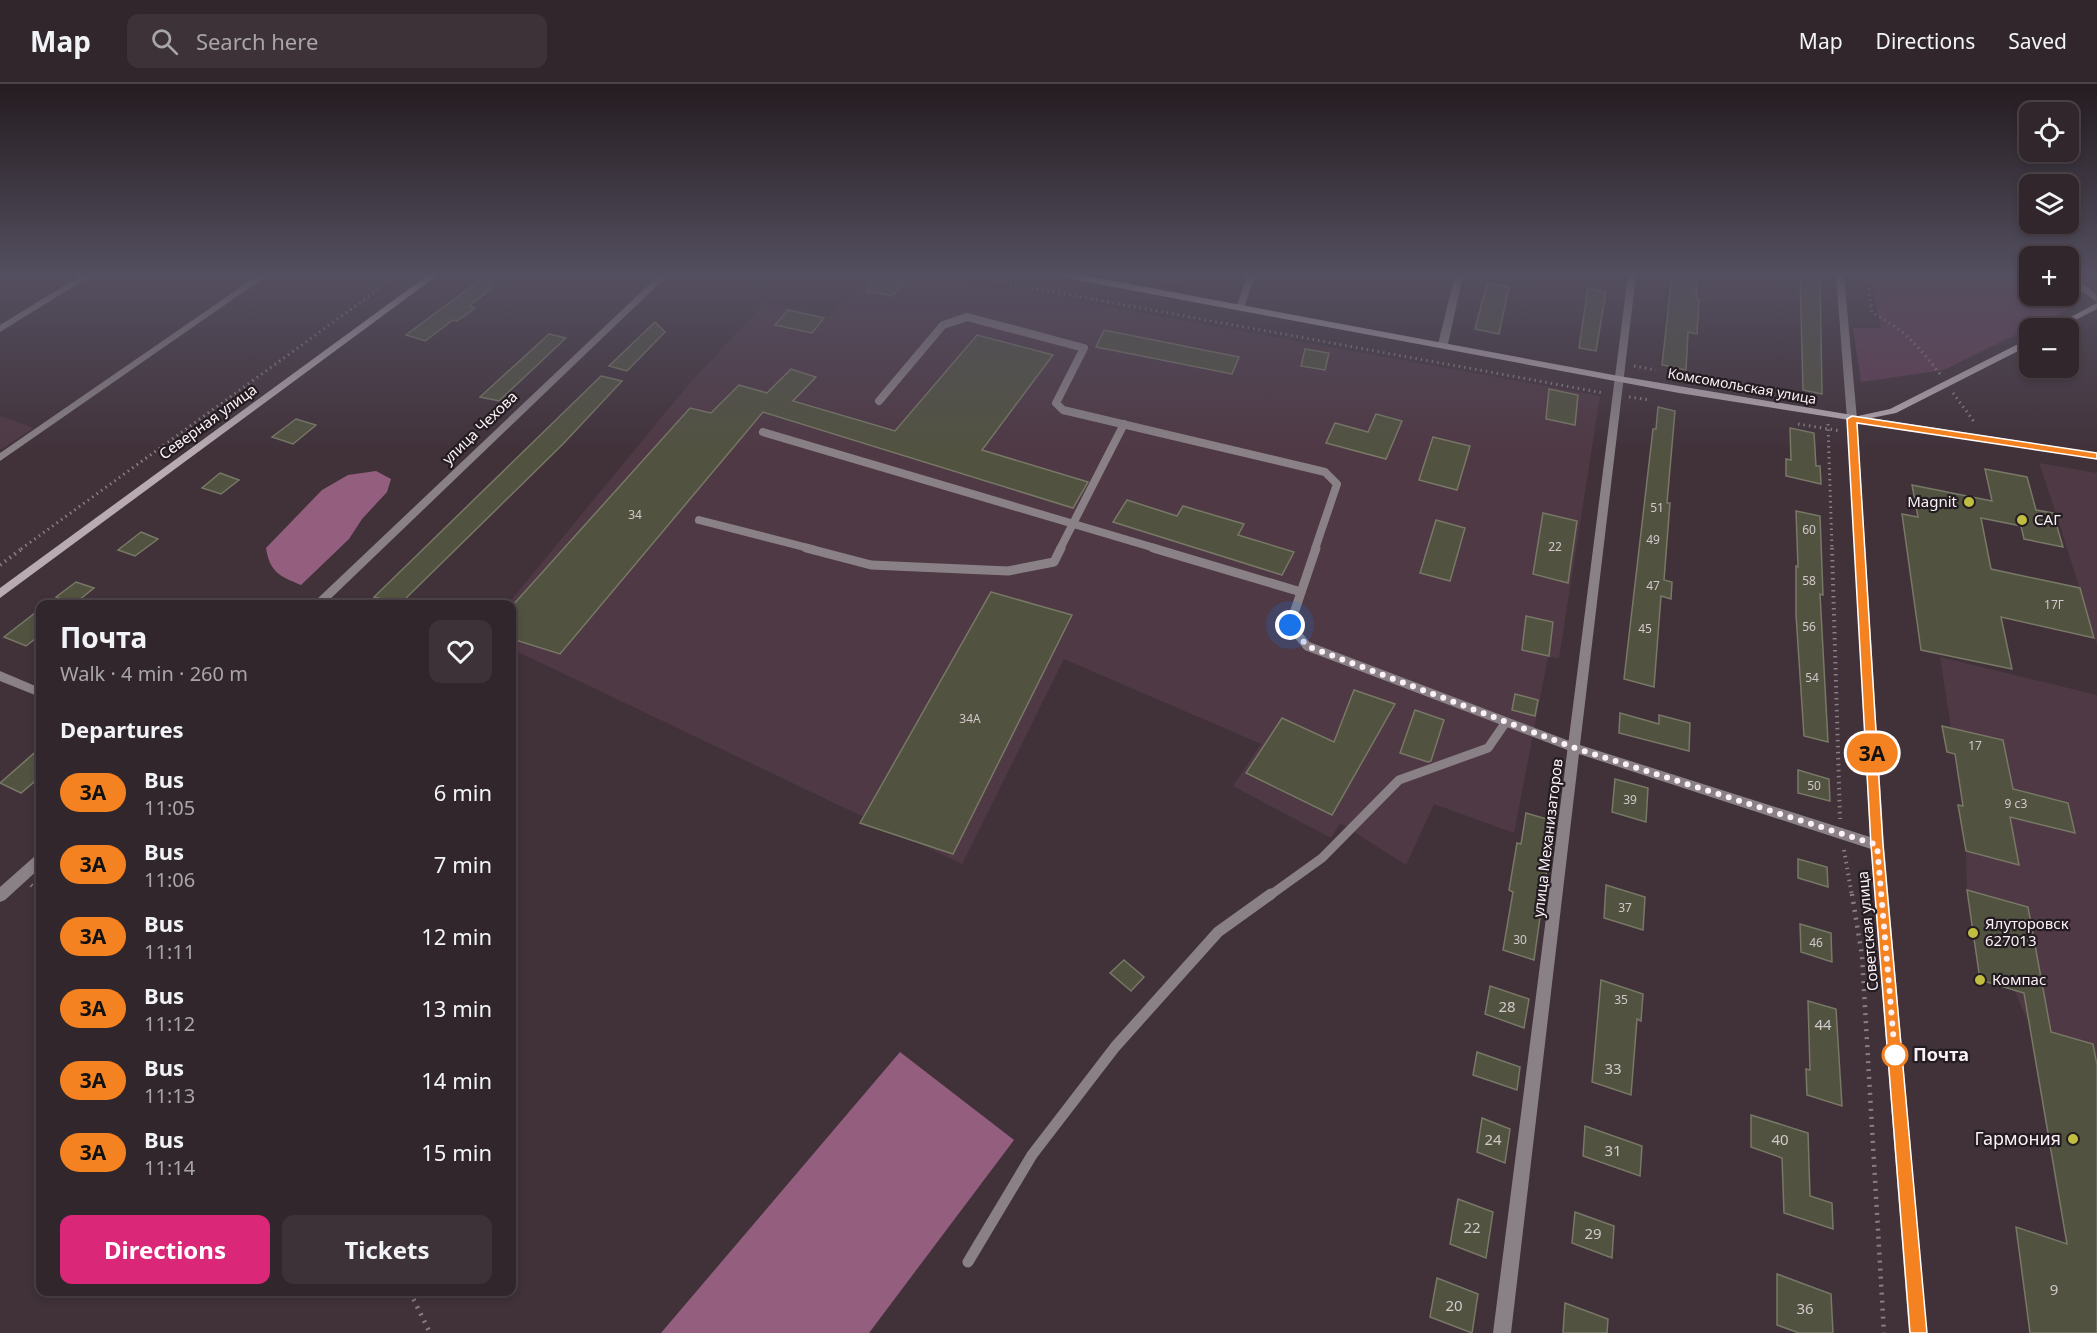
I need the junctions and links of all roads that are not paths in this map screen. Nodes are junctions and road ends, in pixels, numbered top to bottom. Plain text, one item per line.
1 (180, 333) edge
2 (355, 333) edge
3 (603, 333) edge
4 (937, 333) edge
5 (1028, 333) edge
6 (1388, 333) edge
7 (1445, 333) edge
8 (1625, 333) edge
9 (1845, 333) edge
10 (1443, 344) junction
11 (2019, 347) edge
12 (1620, 379) junction
13 (879, 401) dead end
14 (1852, 419) junction
15 (1124, 424) junction
16 (764, 432) dead end
17 (2097, 456) edge
18 (0, 458) edge
19 (699, 520) dead end
20 (1073, 524) junction
21 (1301, 592) junction
22 (0, 594) edge
23 (323, 600) edge
24 (0, 675) edge
25 (36, 691) edge
26 (1506, 722) junction
27 (1575, 748) junction
28 (1877, 845) junction
29 (36, 864) edge
30 (0, 896) edge
31 (968, 1262) dead end
32 (1502, 1333) edge
33 (1918, 1333) edge

1 - 18 street
2 - 22 street, Северная улица
3 - 23 street, улица Чехова
4 - 13 lane
5 - 15 lane
6 - 10 street, Комсомольская улица
7 - 10 street
8 - 12 street, улица Механизаторов
9 - 14 street, Советская улица
10 - 12 street, Комсомольская улица
11 - 14 street
12 - 14 street, Комсомольская улица
12 - 27 street, улица Механизаторов
14 - 17 street, Комсомольская улица
14 - 28 street, Советская улица
15 - 20 lane
15 - 21 lane
16 - 20 lane
19 - 20 lane
20 - 21 lane
21 - 26 lane
24 - 25 street
26 - 27 lane
26 - 31 lane
27 - 28 street
27 - 32 street, улица Механизаторов
28 - 33 street, Советская улица
29 - 30 street

